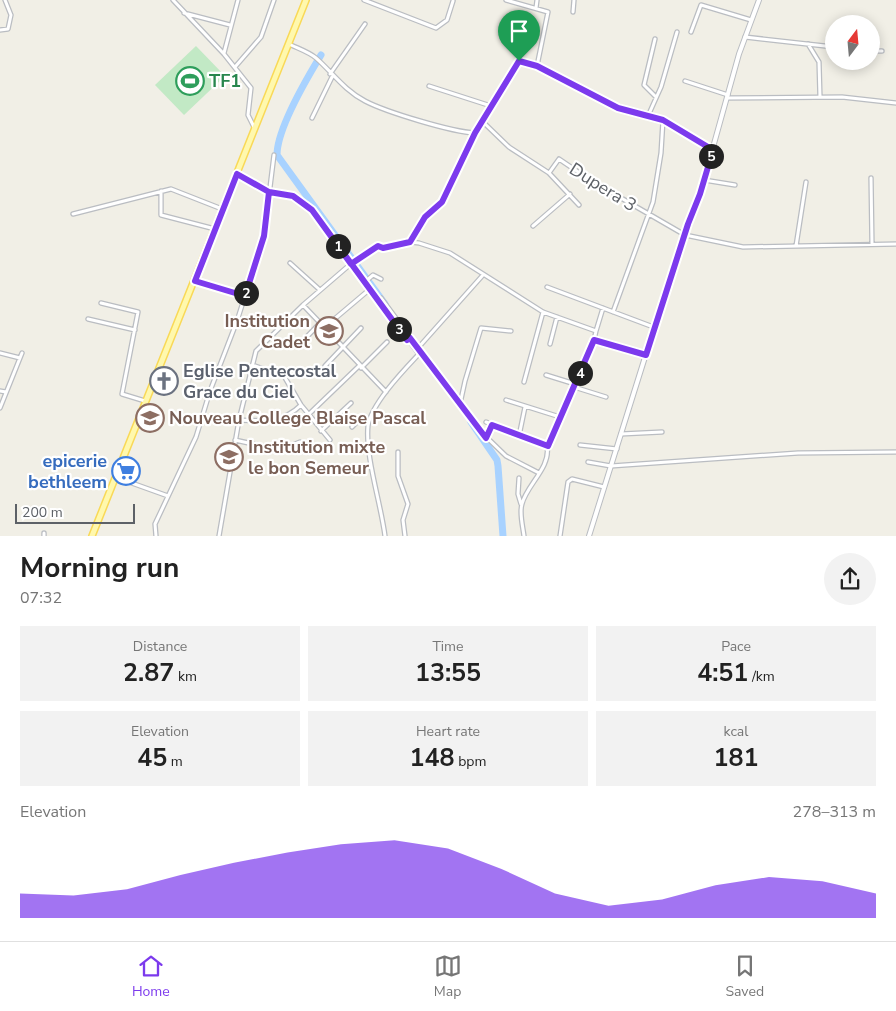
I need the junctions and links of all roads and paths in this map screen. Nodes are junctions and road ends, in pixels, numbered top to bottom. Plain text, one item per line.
1 (5, 0) edge
2 (173, 0) edge
3 (238, 0) edge
4 (274, 0) edge
5 (306, 0) edge
6 (364, 0) edge
7 (506, 0) edge
8 (537, 0) edge
9 (574, 0) edge
10 (759, 0) edge
11 (453, 1) edge
12 (536, 8) junction
13 (573, 12) dead end
14 (184, 13) junction
15 (751, 20) junction
16 (365, 24) dead end
17 (230, 25) junction
18 (0, 30) edge
19 (677, 32) dead end
20 (691, 32) dead end
21 (744, 36) junction
22 (655, 39) dead end
23 (288, 43) junction
24 (808, 44) junction
25 (825, 45) edge
26 (224, 54) junction
27 (537, 66) junction
28 (235, 67) junction
29 (331, 75) junction
30 (686, 81) dead end
31 (429, 86) dead end
32 (727, 96) junction
33 (656, 97) junction
34 (820, 97) junction
35 (896, 103) edge
36 (491, 106) junction
37 (648, 116) junction
38 (312, 118) dead end
39 (663, 120) junction
40 (482, 121) junction
41 (255, 128) junction
42 (475, 133) junction
43 (713, 150) junction
44 (274, 155) dead end
45 (237, 174) junction
46 (549, 174) junction
47 (872, 178) dead end
48 (704, 180) junction
49 (806, 182) dead end
50 (735, 185) dead end
51 (161, 191) junction
52 (269, 192) junction
53 (570, 194) junction
54 (579, 205) dead end
55 (223, 210) junction
56 (73, 214) dead end
57 (649, 215) junction
58 (533, 226) dead end
59 (215, 229) junction
60 (685, 235) junction
61 (410, 242) junction
62 (872, 244) junction
63 (896, 244) edge
64 (796, 246) junction
65 (353, 262) junction
66 (290, 263) dead end
67 (482, 276) junction
68 (381, 279) dead end
69 (195, 281) junction
70 (366, 281) junction
71 (547, 287) dead end
72 (370, 289) junction
73 (320, 290) junction
74 (245, 296) junction
75 (381, 298) dead end
76 (101, 303) dead end
77 (303, 305) junction
78 (603, 308) junction
79 (543, 312) junction
80 (613, 312) junction
81 (557, 317) junction
82 (88, 319) dead end
83 (321, 322) junction
84 (326, 327) junction
85 (361, 328) dead end
86 (656, 328) junction
87 (135, 330) junction
88 (512, 331) dead end
89 (596, 331) junction
90 (409, 339) junction
91 (594, 340) junction
92 (387, 342) dead end
93 (550, 344) dead end
94 (298, 346) dead end
95 (343, 347) junction
96 (417, 349) junction
97 (0, 353) edge
98 (22, 353) dead end
99 (646, 355) junction
100 (20, 358) junction
101 (252, 365) junction
102 (325, 366) dead end
103 (360, 367) junction
104 (546, 375) dead end
105 (524, 382) dead end
106 (575, 386) junction
107 (0, 391) edge
108 (6, 392) junction
109 (386, 392) junction
110 (606, 397) dead end
111 (506, 400) dead end
112 (146, 402) junction
113 (351, 403) dead end
114 (460, 404) junction
115 (301, 405) junction
116 (526, 407) junction
117 (0, 408) edge
118 (308, 415) junction
119 (560, 417) junction
120 (239, 420) junction
121 (486, 422) dead end
122 (368, 424) junction
123 (492, 425) junction
124 (352, 427) dead end
125 (320, 431) junction
126 (662, 432) dead end
127 (622, 434) junction
128 (519, 436) junction
129 (486, 438) junction
130 (235, 440) junction
131 (330, 440) dead end
132 (300, 442) dead end
133 (580, 445) dead end
134 (548, 446) junction
135 (616, 449) junction
136 (398, 452) dead end
137 (896, 452) edge
138 (588, 462) dead end
139 (611, 466) junction
140 (539, 473) junction
141 (114, 476) junction
142 (518, 478) dead end
143 (604, 487) junction
144 (168, 496) junction
145 (522, 504) junction
146 (92, 536) edge
147 (156, 536) edge
148 (219, 536) edge
149 (385, 536) edge
150 (405, 536) edge
151 (524, 536) edge
152 (560, 536) edge
153 (589, 536) edge

1 - 18 street
2 - 14 street
3 - 17 street
4 - 28 street
5 - 23 main road
6 - 11 street
7 - 12 street
8 - 12 street
9 - 13 street
10 - 15 street
12 - 27 street
14 - 17 street
14 - 26 street
15 - 20 street
15 - 21 street
16 - 29 street
17 - 26 street
19 - 33 street
21 - 24 street
21 - 32 street
22 - 33 street
23 - 29 street
23 - 41 main road
24 - 25 street
24 - 34 street
26 - 28 street
27 - 36 street
27 - 37 street
28 - 41 street
29 - 38 street
29 - 42 street
30 - 32 street
31 - 36 street
32 - 34 street
32 - 43 street
33 - 37 street
34 - 35 street
36 - 40 street
37 - 39 street
39 - 43 street
39 - 57 street
40 - 42 street
40 - 46 street, Dupera 3
41 - 45 main road
42 - 61 street
43 - 48 street
44 - 52 street
45 - 52 street
45 - 55 main road
46 - 53 street
46 - 57 street, Dupera 3
47 - 62 street
48 - 50 street
48 - 60 street
49 - 64 street
51 - 55 street
51 - 56 street
51 - 59 street
52 - 65 street
52 - 74 street
53 - 54 street
53 - 58 street
55 - 59 main road
57 - 60 street, Dupera 3
57 - 80 street
59 - 69 main road
60 - 64 street, Dupera 3
60 - 86 street
61 - 65 street
61 - 67 street
62 - 63 street, Dupera 3
62 - 64 street, Dupera 3
65 - 70 street
65 - 73 street
66 - 73 street
67 - 79 street
67 - 96 street
68 - 70 street
69 - 74 street
69 - 112 main road
70 - 72 street
71 - 78 street
72 - 84 street
72 - 90 street
73 - 77 street
74 - 144 street
75 - 90 street
76 - 87 street
77 - 83 street
77 - 101 street
78 - 80 street
78 - 89 street
79 - 81 street
79 - 105 street
80 - 86 street
81 - 89 street
81 - 93 street
82 - 87 street
83 - 84 street
83 - 94 street
84 - 95 street
85 - 95 street
86 - 99 street
87 - 112 street
88 - 114 street
89 - 91 street
90 - 96 street
91 - 99 street
91 - 106 street
92 - 103 street
95 - 102 street
95 - 103 street
96 - 109 street
96 - 114 street
97 - 100 street
98 - 100 street
99 - 127 street
100 - 108 street
101 - 115 street
101 - 120 street
103 - 109 street
103 - 118 street
104 - 106 street
106 - 110 street
106 - 119 street
107 - 108 street
108 - 117 street
109 - 122 street
111 - 116 street
112 - 141 main road
113 - 125 street
114 - 129 street
115 - 118 street
115 - 120 street
116 - 119 street
116 - 128 street
118 - 125 street
119 - 134 street
120 - 130 street
121 - 123 street
122 - 124 street
122 - 149 street
123 - 128 street
123 - 129 street
125 - 131 street
126 - 127 street
127 - 135 street
128 - 134 street
129 - 140 street
130 - 132 street
130 - 148 street
133 - 135 street
134 - 140 street
135 - 139 street
136 - 150 street
137 - 139 street
138 - 139 street
139 - 143 street
140 - 145 street
141 - 144 street
141 - 146 main road
142 - 145 street
143 - 152 street
143 - 153 street
144 - 147 street
145 - 151 street

